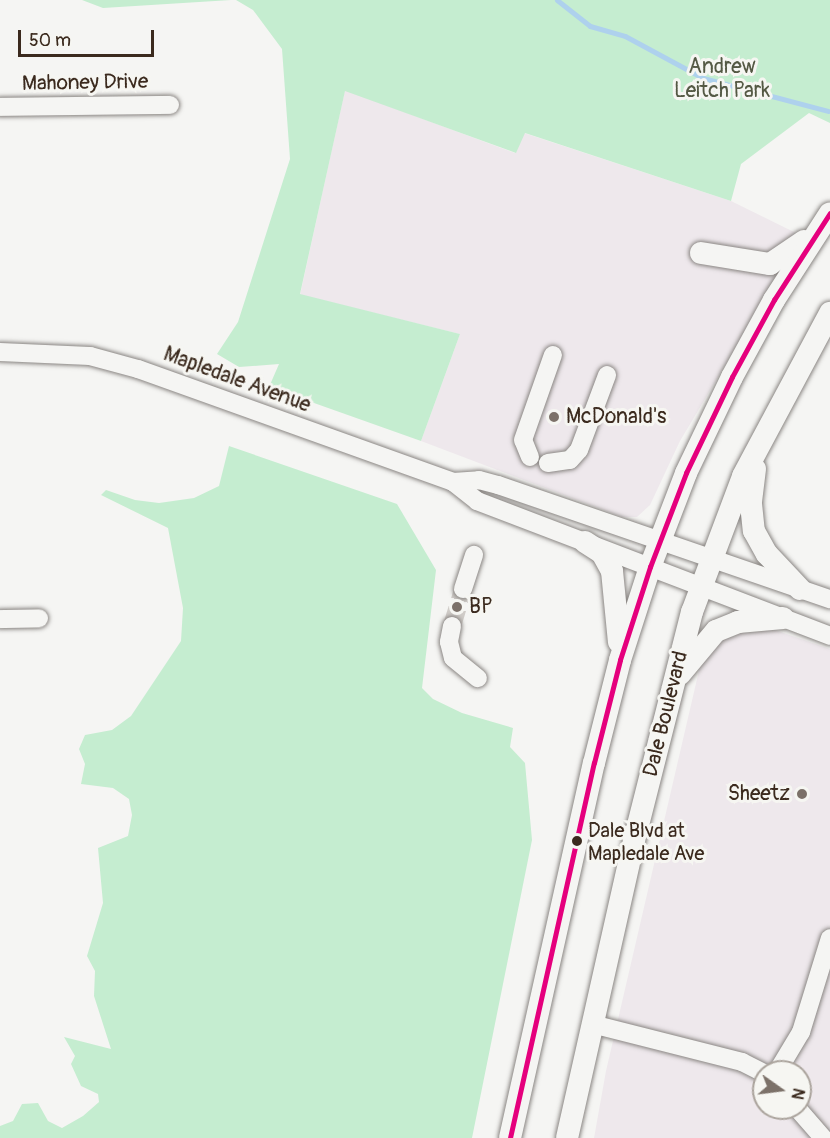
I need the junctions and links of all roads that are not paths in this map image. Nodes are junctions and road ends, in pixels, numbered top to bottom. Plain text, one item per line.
1 (170, 105) dead end
2 (0, 107) edge
3 (824, 222) edge
4 (701, 253) dead end
5 (830, 313) edge
6 (0, 352) edge
7 (553, 355) dead end
8 (607, 375) dead end
9 (757, 448) junction
10 (530, 457) dead end
11 (548, 463) dead end
12 (453, 482) junction
13 (659, 541) junction
14 (585, 542) junction
15 (474, 555) dead end
16 (710, 558) junction
17 (650, 567) junction
18 (700, 586) junction
19 (463, 589) tunnel mouth
20 (800, 589) junction
21 (830, 599) edge
22 (39, 618) dead end
23 (783, 618) junction
24 (0, 619) edge
25 (452, 626) tunnel mouth
26 (830, 636) edge
27 (620, 660) junction
28 (478, 678) dead end
29 (672, 685) junction
30 (830, 938) edge
31 (592, 1024) junction
32 (784, 1060) edge
33 (752, 1067) edge
34 (807, 1120) edge
35 (510, 1138) edge
36 (567, 1138) edge
37 (823, 1138) edge

1 - 2 street, Mahoney Drive
3 - 4 main road
3 - 13 main road
5 - 9 main road, Dale Boulevard
6 - 12 street, Mapledale Avenue
7 - 10 street
8 - 11 street
9 - 16 main road, Dale Boulevard
9 - 20 main road
12 - 13 street, Mapledale Avenue
12 - 14 street, Mapledale Avenue
13 - 16 street, Mapledale Avenue
13 - 17 main road
14 - 17 street, Mapledale Avenue
14 - 27 main road
15 - 19 street
16 - 18 main road, Dale Boulevard
16 - 20 street, Mapledale Avenue
17 - 18 street, Mapledale Avenue
17 - 27 main road
18 - 23 street, Mapledale Avenue
18 - 29 main road, Dale Boulevard
20 - 21 street, Mapledale Avenue
22 - 24 street
23 - 26 street, Mapledale Avenue
23 - 29 main road
25 - 28 street
27 - 35 main road
29 - 31 main road, Dale Boulevard
30 - 32 street
31 - 33 street
31 - 36 main road, Dale Boulevard
34 - 37 street

